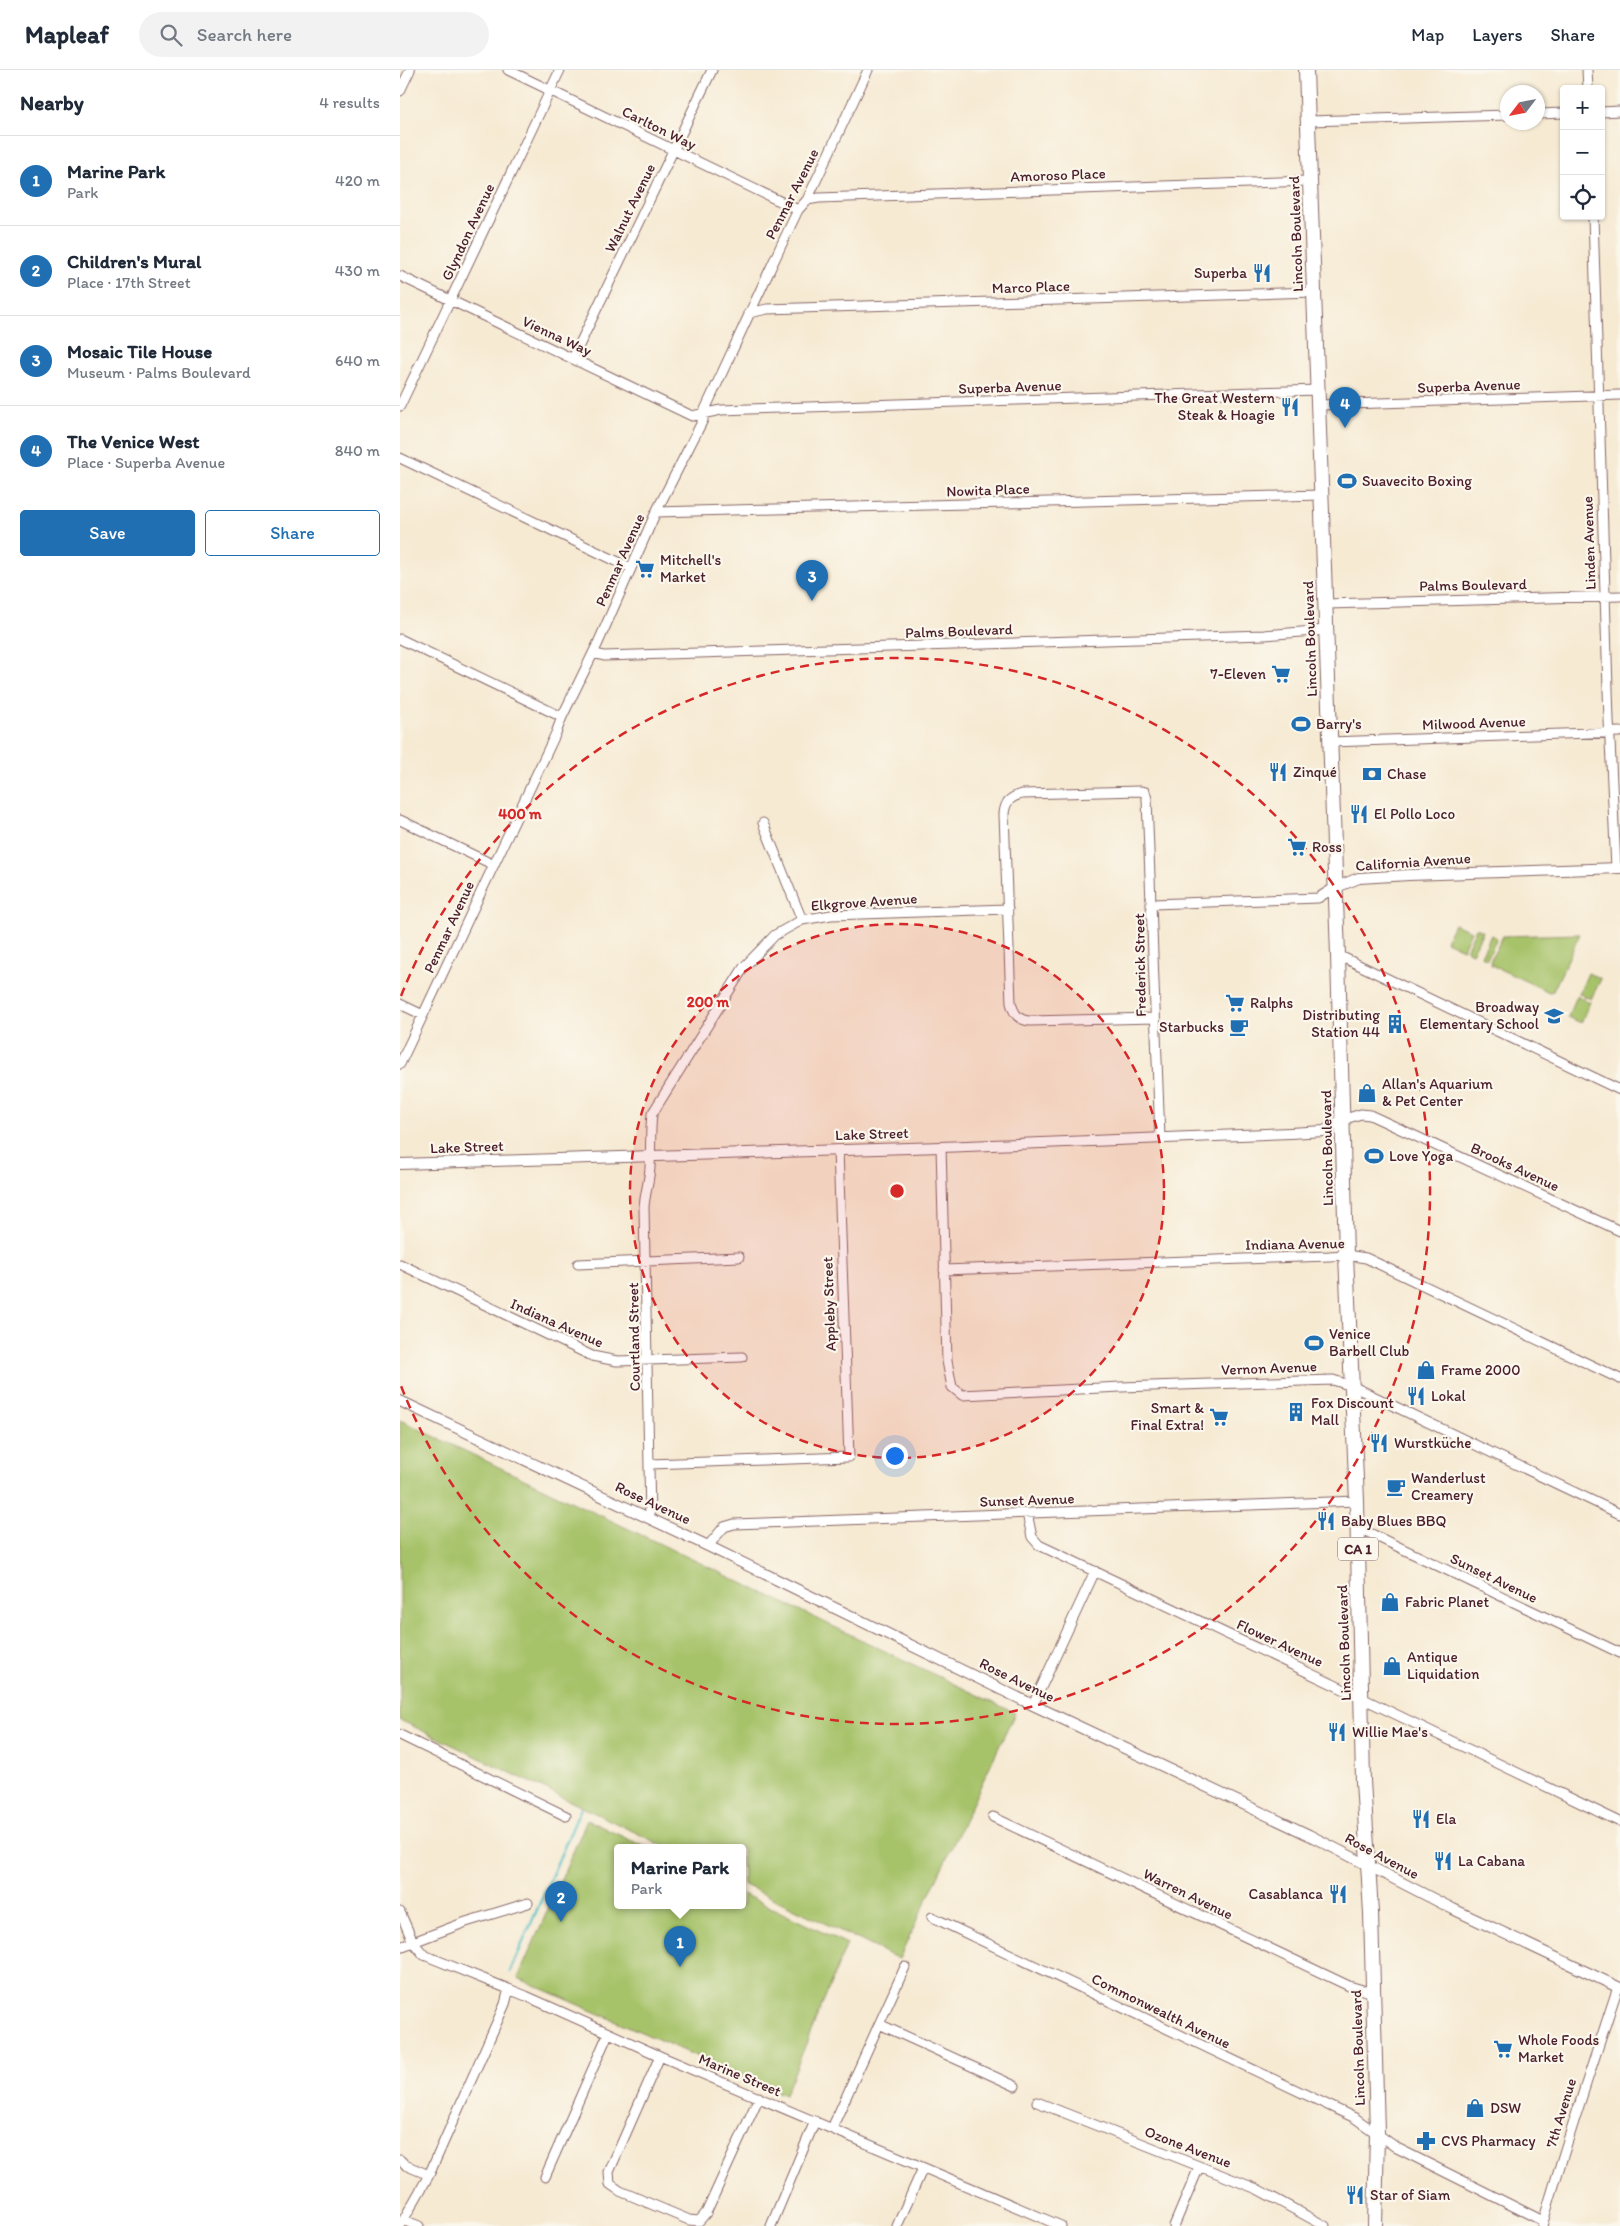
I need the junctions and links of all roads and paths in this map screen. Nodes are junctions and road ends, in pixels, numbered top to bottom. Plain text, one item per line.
1 (410, 70) edge
2 (508, 70) edge
3 (560, 70) edge
4 (712, 70) edge
5 (868, 70) edge
6 (1306, 70) edge
7 (1587, 70) edge
8 (1588, 85) edge
9 (550, 90) junction
10 (400, 91) edge
11 (1620, 111) edge
12 (1605, 112) edge
13 (1560, 113) edge
14 (1545, 114) edge
15 (1500, 115) edge
16 (1308, 121) junction
17 (671, 153) junction
18 (1309, 181) junction
19 (807, 200) junction
20 (798, 210) junction
21 (1593, 220) edge
22 (400, 276) edge
23 (1314, 292) junction
24 (450, 301) junction
25 (749, 313) junction
26 (573, 358) junction
27 (1318, 390) junction
28 (1620, 395) edge
29 (1598, 396) junction
30 (1319, 405) junction
31 (400, 406) edge
32 (703, 414) junction
33 (400, 458) edge
34 (1321, 495) junction
35 (656, 512) junction
36 (631, 568) junction
37 (1605, 596) junction
38 (1620, 596) edge
39 (1326, 604) junction
40 (1326, 630) junction
41 (400, 639) edge
42 (593, 653) junction
43 (562, 716) junction
44 (1610, 732) junction
45 (1620, 732) edge
46 (1330, 742) junction
47 (400, 820) edge
48 (763, 824) dead end
49 (494, 865) junction
50 (1618, 868) edge
51 (1334, 888) junction
52 (1153, 904) junction
53 (1008, 910) junction
54 (802, 920) junction
55 (1338, 955) junction
56 (400, 1004) edge
57 (423, 1015) junction
58 (1155, 1018) junction
59 (400, 1064) edge
60 (1620, 1090) edge
61 (1342, 1120) junction
62 (1160, 1138) junction
63 (941, 1147) junction
64 (838, 1150) junction
65 (650, 1156) junction
66 (400, 1164) edge
67 (1620, 1231) edge
68 (1346, 1255) junction
69 (739, 1257) dead end
70 (646, 1262) junction
71 (400, 1264) edge
72 (578, 1264) dead end
73 (944, 1270) junction
74 (742, 1357) dead end
75 (648, 1361) junction
76 (1620, 1379) edge
77 (1352, 1386) junction
78 (400, 1401) edge
79 (650, 1464) junction
80 (1357, 1501) junction
81 (1027, 1513) junction
82 (1620, 1514) edge
83 (650, 1518) junction
84 (1357, 1527) junction
85 (708, 1546) junction
86 (1095, 1571) junction
87 (1620, 1653) edge
88 (1362, 1698) junction
89 (1033, 1705) junction
90 (400, 1736) edge
91 (566, 1816) dead end
92 (993, 1817) dead end
93 (1620, 1822) edge
94 (1368, 1865) junction
95 (528, 1902) dead end
96 (400, 1912) edge
97 (932, 1917) dead end
98 (413, 1942) junction
99 (400, 1947) edge
100 (905, 1967) dead end
101 (1619, 1985) edge
102 (509, 1989) junction
103 (1372, 1993) junction
104 (879, 2024) junction
105 (608, 2034) junction
106 (660, 2056) junction
107 (1015, 2086) dead end
108 (759, 2097) junction
109 (1037, 2102) dead end
110 (815, 2121) junction
111 (832, 2128) junction
112 (1377, 2132) junction
113 (400, 2160) edge
114 (1199, 2167) junction
115 (923, 2168) junction
116 (429, 2175) junction
117 (545, 2177) dead end
118 (402, 2223) edge
119 (1044, 2223) edge
120 (1543, 2224) edge
121 (419, 2226) edge
122 (771, 2226) edge
123 (897, 2226) edge
124 (1061, 2226) edge
125 (1174, 2226) edge
126 (1325, 2226) edge
127 (1375, 2226) edge

1 - 10 street
2 - 9 street, Carlton Way
3 - 9 street, Glyndon Avenue
4 - 17 street, Walnut Avenue
5 - 19 street, Penmar Avenue
6 - 16 highway, Lincoln Boulevard / CA 1
7 - 8 street
9 - 17 street, Carlton Way
9 - 24 street, Glyndon Avenue
11 - 12 street
13 - 14 street
15 - 16 street
16 - 18 highway, Lincoln Boulevard / CA 1
17 - 20 street, Carlton Way
17 - 26 street, Walnut Avenue
18 - 19 street, Amoroso Place
18 - 23 highway, Lincoln Boulevard / CA 1
19 - 20 street, Penmar Avenue
20 - 25 street, Penmar Avenue
21 - 29 street, Linden Avenue
22 - 24 street, Vienna Way
23 - 25 street, Marco Place
23 - 27 highway, Lincoln Boulevard / CA 1
24 - 26 street, Vienna Way
24 - 31 street, Glyndon Avenue
25 - 32 street, Penmar Avenue
26 - 32 street, Vienna Way
27 - 30 highway, Lincoln Boulevard / CA 1
27 - 32 street, Superba Avenue
28 - 29 street, Superba Avenue
29 - 30 street, Superba Avenue
29 - 37 street, Linden Avenue
30 - 34 highway, Lincoln Boulevard / CA 1
32 - 35 street, Penmar Avenue
33 - 36 street
34 - 35 street, Nowita Place
34 - 39 highway, Lincoln Boulevard / CA 1
35 - 36 street, Penmar Avenue
36 - 42 street, Penmar Avenue
37 - 38 street, Palms Boulevard
37 - 39 street, Palms Boulevard
37 - 44 street, Linden Avenue
39 - 40 highway, Lincoln Boulevard / CA 1
40 - 42 street, Palms Boulevard
40 - 46 highway, Lincoln Boulevard / CA 1
41 - 43 street
42 - 43 street, Penmar Avenue
43 - 49 street, Penmar Avenue
44 - 45 street, Milwood Avenue
44 - 46 street, Milwood Avenue
44 - 50 street, Linden Avenue
46 - 51 highway, Lincoln Boulevard / CA 1
47 - 49 street
48 - 54 street
49 - 57 street, Penmar Avenue
50 - 51 street, California Avenue
51 - 52 street, California Avenue
51 - 55 highway, Lincoln Boulevard / CA 1
52 - 53 street, Frederick Street
52 - 58 street, Frederick Street
53 - 54 street, Elkgrove Avenue
53 - 58 street
54 - 65 street, Elkgrove Avenue
55 - 60 street
55 - 61 highway, Lincoln Boulevard / CA 1
56 - 57 street
57 - 59 street, Penmar Avenue
58 - 62 street, Frederick Street
61 - 62 street, Lake Street
61 - 67 street, Brooks Avenue
61 - 68 highway, Lincoln Boulevard / CA 1
62 - 63 street, Lake Street
63 - 64 street, Lake Street
63 - 73 street
64 - 65 street, Lake Street
64 - 79 street, Appleby Street
65 - 66 street, Lake Street
65 - 70 street, Courtland Street
68 - 73 street, Indiana Avenue
68 - 76 street, Indiana Avenue
68 - 77 highway, Lincoln Boulevard / CA 1
69 - 70 street
70 - 72 street
70 - 75 street, Courtland Street
71 - 75 street, Indiana Avenue
73 - 77 street, Vernon Avenue
74 - 75 street, Indiana Avenue
75 - 79 street, Courtland Street
77 - 80 highway, Lincoln Boulevard / CA 1
77 - 82 street, Vernon Avenue
78 - 83 street, Rose Avenue
79 - 83 street, Courtland Street
80 - 81 street, Sunset Avenue
80 - 84 highway, Lincoln Boulevard / CA 1
81 - 85 street, Sunset Avenue
81 - 86 street, Flower Avenue
83 - 85 street, Rose Avenue
84 - 87 street, Sunset Avenue
84 - 88 highway, Lincoln Boulevard / CA 1
85 - 89 street, Rose Avenue
86 - 88 street, Flower Avenue
86 - 89 street
88 - 93 street, Flower Avenue
88 - 94 highway, Lincoln Boulevard / CA 1
89 - 94 street, Rose Avenue
90 - 91 street
92 - 103 street, Warren Avenue
94 - 101 street, Rose Avenue
94 - 103 highway, Lincoln Boulevard / CA 1
95 - 98 street
96 - 98 street
97 - 112 street, Commonwealth Avenue
98 - 99 street
98 - 102 street, Marine Street
100 - 104 street
101 - 120 street, 7th Avenue
102 - 105 street, Marine Street
102 - 116 street
103 - 112 highway, Lincoln Boulevard / CA 1
104 - 107 street
104 - 111 street
105 - 106 street, Marine Street
105 - 117 street
106 - 108 street, Marine Street
106 - 108 street
108 - 110 street, Marine Street
109 - 114 street, Ozone Avenue
110 - 111 street, Marine Street
110 - 122 street
111 - 115 street, Marine Street
112 - 120 street, Commonwealth Avenue
112 - 127 highway, Lincoln Boulevard / CA 1
113 - 116 street
114 - 125 street
114 - 126 street, Ozone Avenue
115 - 119 street, Marine Street
115 - 123 street
116 - 118 street
118 - 121 street
119 - 124 street, Marine Street

